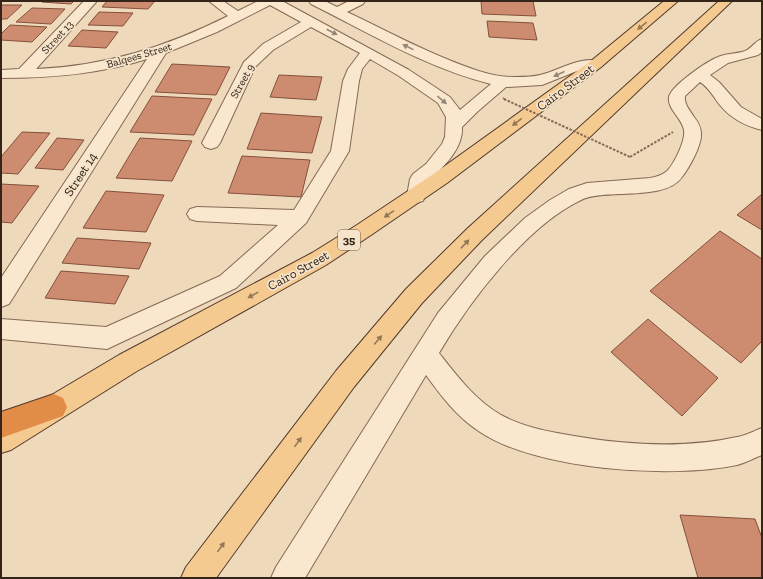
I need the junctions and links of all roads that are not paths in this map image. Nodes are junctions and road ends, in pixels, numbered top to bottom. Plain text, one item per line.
1 (91, 1) edge
2 (216, 1) edge
3 (268, 1) edge
4 (272, 1) edge
5 (315, 1) edge
6 (358, 1) edge
7 (672, 1) edge
8 (726, 1) edge
9 (337, 12) junction
10 (238, 17) junction
11 (311, 21) junction
12 (762, 44) edge
13 (160, 51) junction
14 (368, 52) junction
15 (424, 55) junction
16 (596, 64) junction
17 (404, 73) junction
18 (1, 74) edge
19 (23, 74) junction
20 (700, 76) junction
21 (512, 82) junction
22 (762, 125) edge
23 (454, 126) junction
24 (211, 143) dead end
25 (416, 196) junction
26 (197, 214) dead end
27 (299, 218) junction
28 (1, 297) edge
29 (1, 329) edge
30 (425, 355) junction
31 (54, 407) junction
32 (1, 425) edge
33 (1, 440) edge
34 (762, 441) edge
35 (197, 578) edge
36 (287, 578) edge

1 - 19 street, Street 13
2 - 10 street
3 - 10 street, Balqees Street
4 - 11 street
5 - 9 street
6 - 9 street
7 -> 16 main road, Cairo Street / 35
35 -> 8 main road
15 -> 9 street
10 - 13 street, Balqees Street
11 -> 14 street
11 - 24 street, Street 9
12 - 20 street
13 - 19 street, Balqees Street
13 - 28 street, Street 14
14 - 17 street
14 - 27 street
15 - 17 street
15 - 21 street
16 -> 21 street
16 -> 25 main road, Cairo Street / 35
17 -> 23 street
18 - 19 street, Balqees Street
20 - 22 street
20 - 30 street
21 - 23 street
23 - 25 street
25 -> 31 main road, Cairo Street / 35
26 - 27 street
27 - 29 street
30 - 34 street
30 - 36 street
31 - 32 highway
31 - 33 main road, Cairo Street / 35

